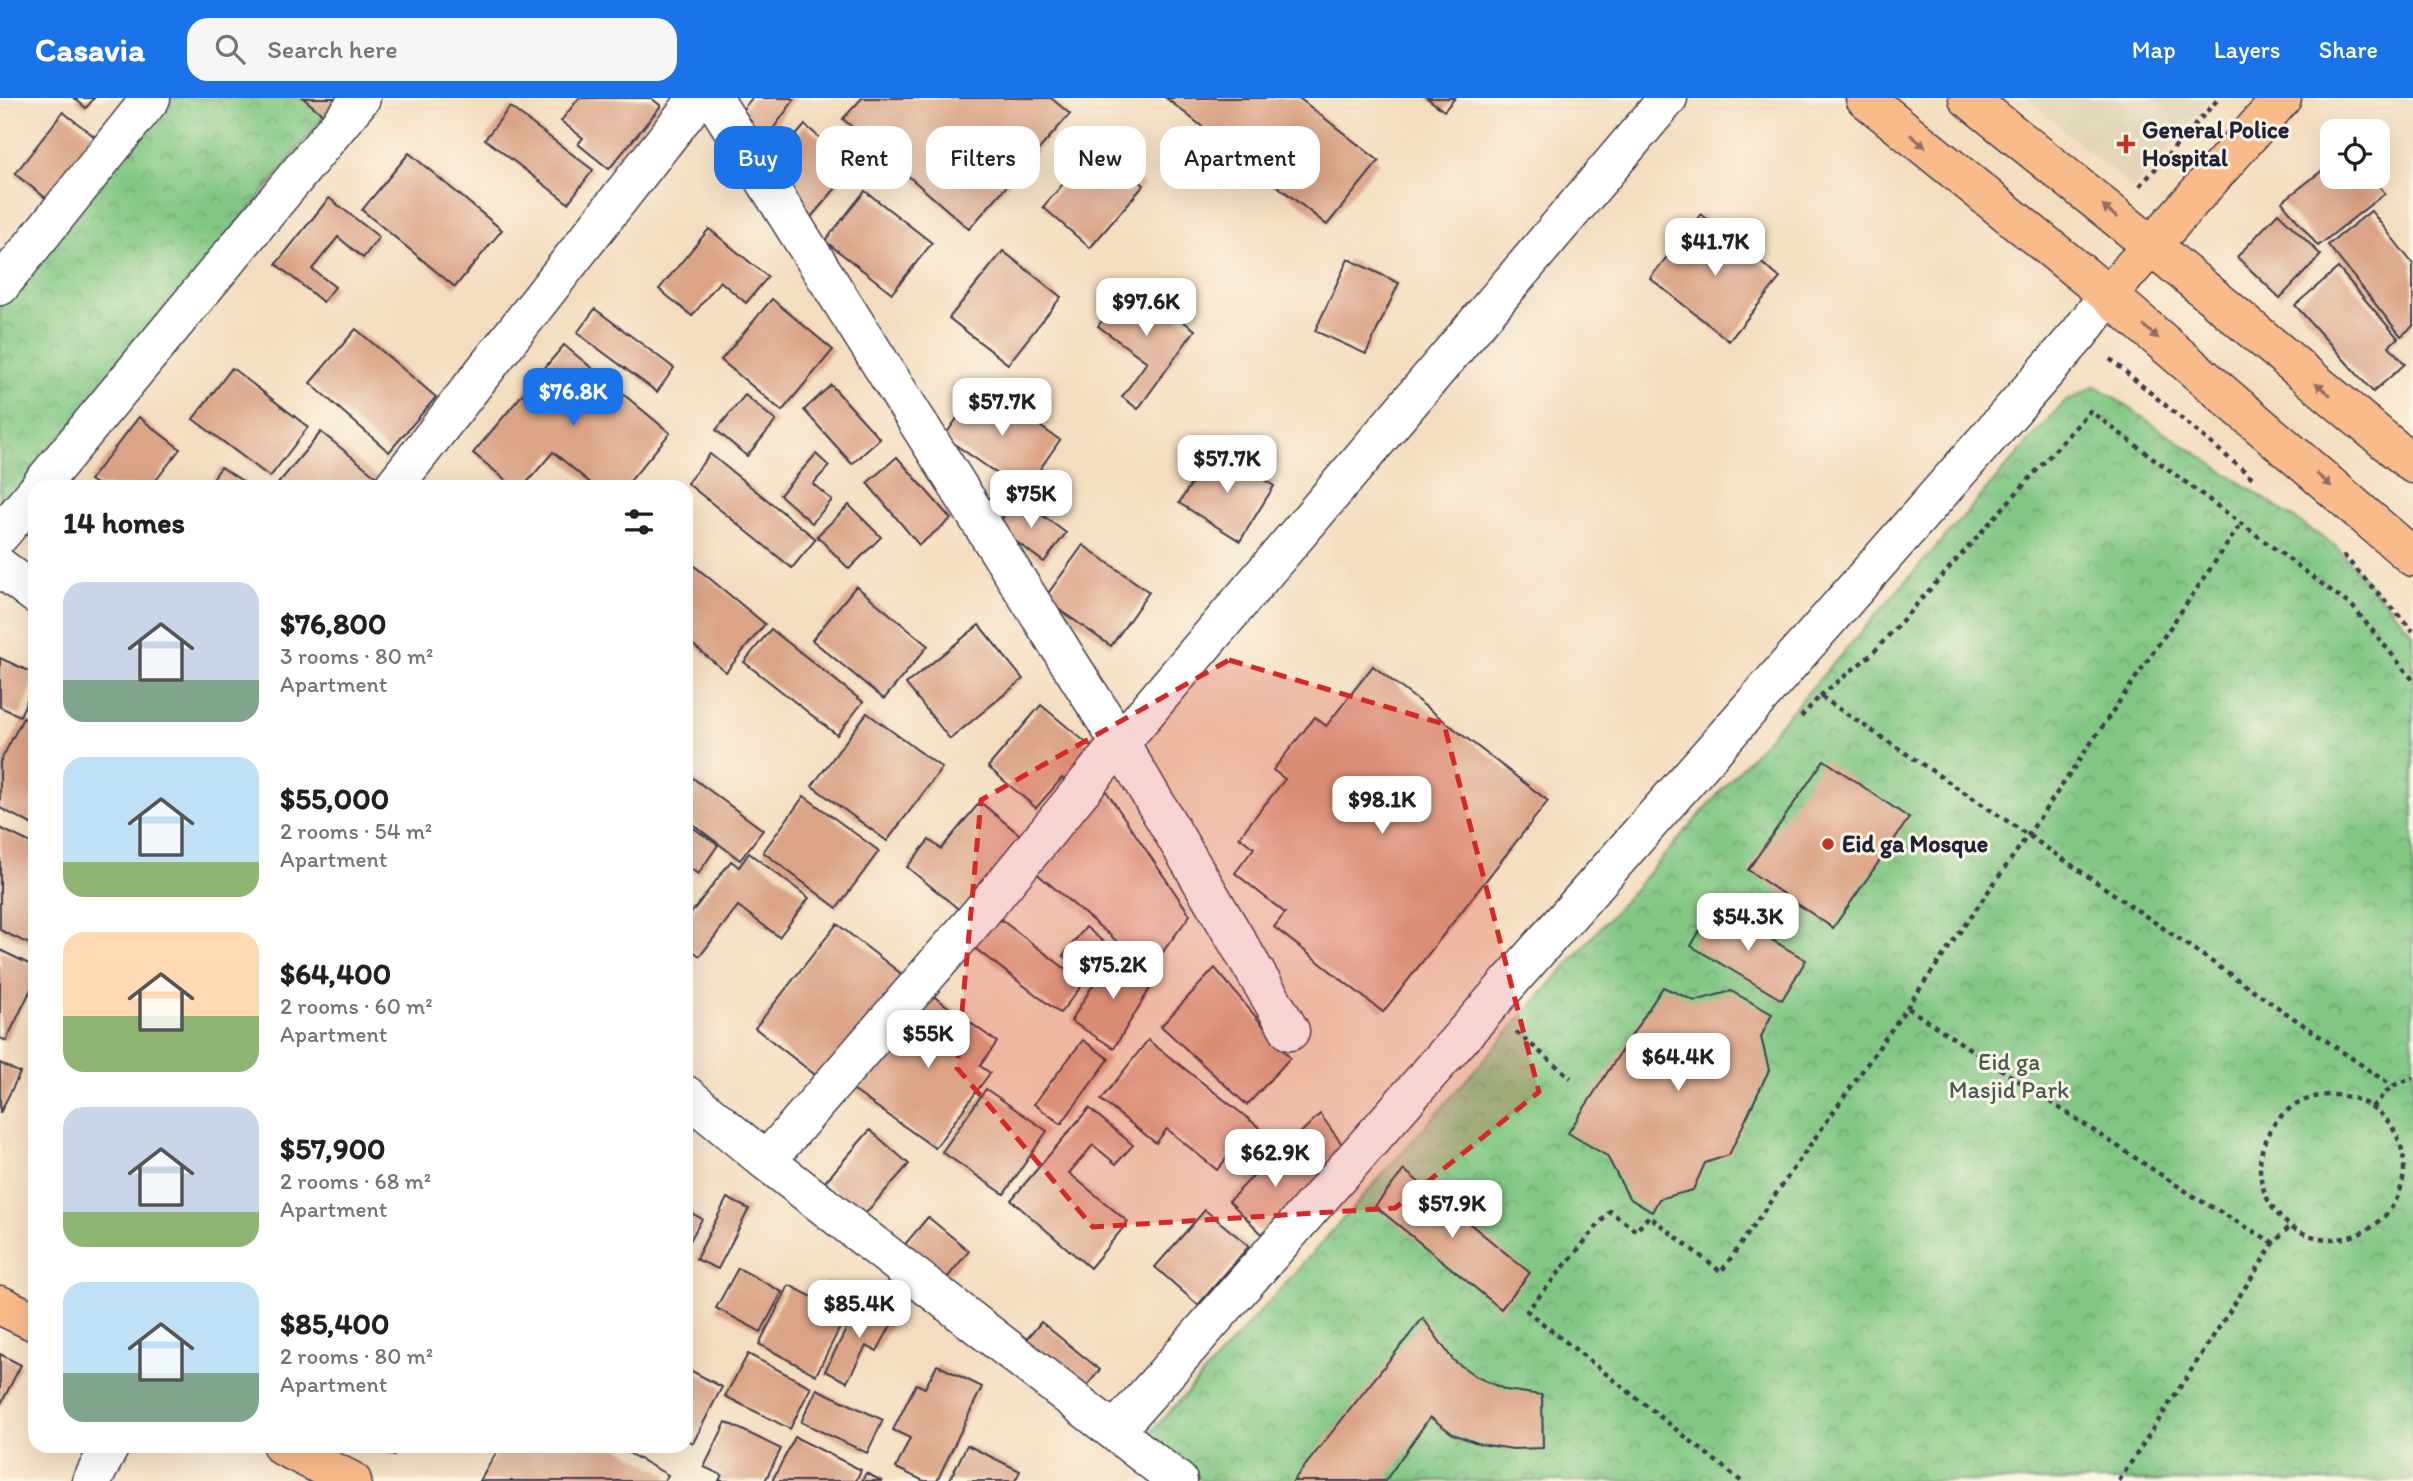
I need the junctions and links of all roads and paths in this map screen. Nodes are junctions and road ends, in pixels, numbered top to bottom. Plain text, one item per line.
1 (151, 98) edge
2 (361, 98) edge
3 (698, 98) edge
4 (713, 98) edge
5 (1668, 98) edge
6 (1865, 98) edge
7 (1968, 98) edge
8 (2219, 98) edge
9 (2282, 98) edge
10 (2134, 193) dead end
11 (2151, 245) junction
12 (0, 286) edge
13 (2108, 295) junction
14 (2079, 334) junction
15 (2413, 464) edge
16 (45, 480) edge
17 (399, 480) edge
18 (2260, 484) dead end
19 (28, 501) edge
20 (2241, 524) junction
21 (0, 535) edge
22 (2335, 545) dead end
23 (2413, 557) edge
24 (0, 567) edge
25 (28, 589) edge
26 (2413, 631) edge
27 (2413, 680) edge
28 (1820, 696) junction
29 (1792, 727) dead end
30 (1120, 743) junction
31 (2028, 835) junction
32 (1908, 1007) junction
33 (1290, 1031) dead end
34 (1516, 1032) dead end
35 (2413, 1078) edge
36 (1571, 1079) dead end
37 (2392, 1086) junction
38 (693, 1101) edge
39 (2372, 1107) junction
40 (766, 1161) junction
41 (2290, 1226) junction
42 (2274, 1243) junction
43 (0, 1305) edge
44 (28, 1319) edge
45 (1115, 1431) junction
46 (106, 1453) edge
47 (296, 1453) edge
48 (92, 1481) edge
49 (352, 1481) edge
50 (1178, 1481) edge
51 (1741, 1481) edge
52 (2119, 1481) edge

1 - 12 street
2 - 16 street
3 - 17 street
4 - 30 street
5 - 30 street
6 -> 13 main road
11 -> 7 main road
8 - 10 path
9 - 11 main road
11 - 13 main road
15 -> 11 main road
13 - 14 street
13 -> 23 main road
14 - 18 path
14 - 45 street
19 - 21 street
20 - 27 path
20 - 28 path
20 - 31 path
22 - 26 path
24 - 25 street
28 - 29 path
28 - 31 path
30 - 33 street
30 - 40 street
31 - 32 path
31 - 37 path
32 - 42 path
32 - 51 path
34 - 36 path
35 - 37 path
37 - 39 path
38 - 40 street
39 - 41 path
39 - 41 path
40 - 45 street
41 - 42 path
42 - 52 path
43 - 44 main road
45 - 50 street
46 - 48 street
47 - 49 main road

